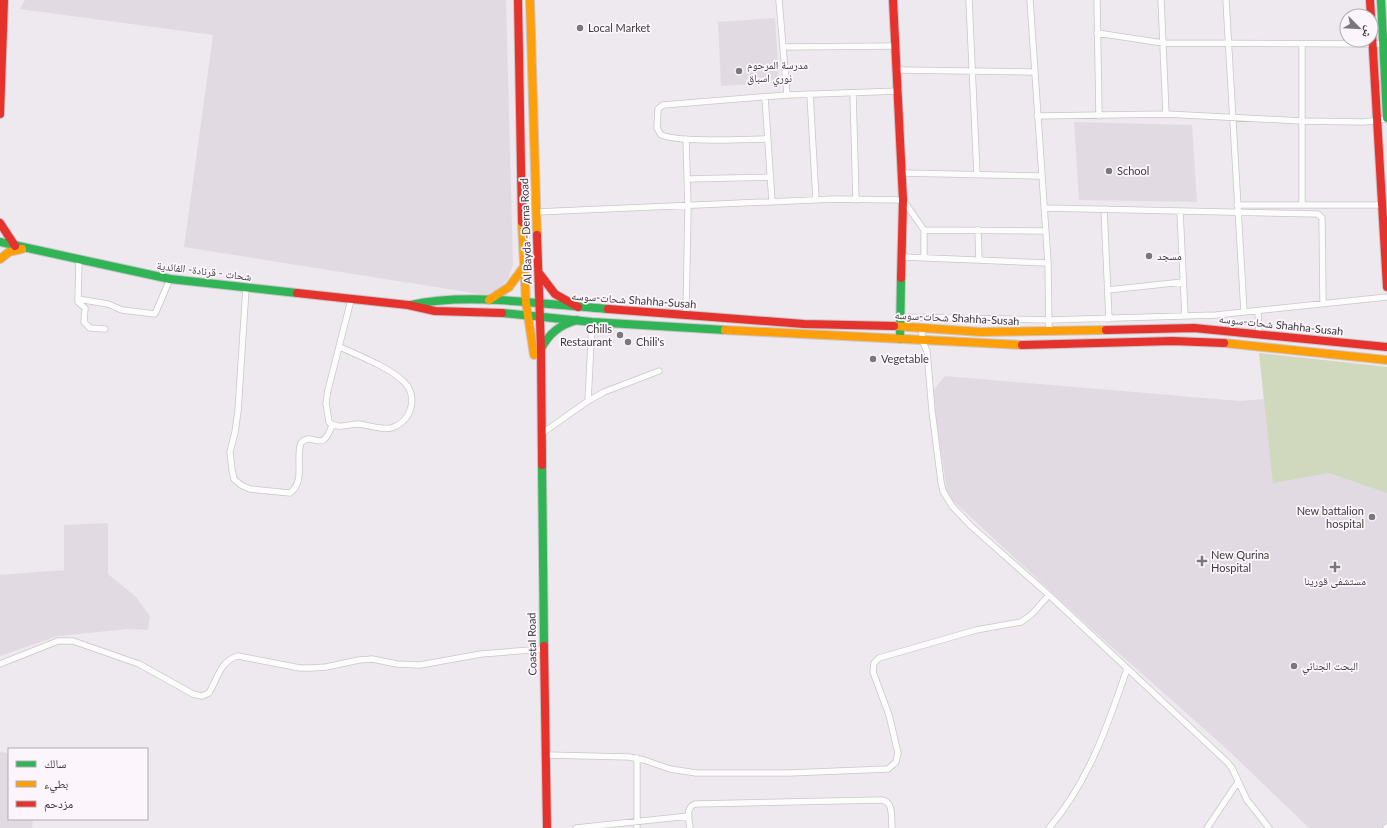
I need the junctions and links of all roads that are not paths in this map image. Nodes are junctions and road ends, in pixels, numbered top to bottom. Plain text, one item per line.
1 (4, 0) edge
2 (518, 0) edge
3 (530, 0) edge
4 (779, 0) edge
5 (893, 0) edge
6 (969, 0) edge
7 (1030, 0) edge
8 (1096, 0) edge
9 (1161, 0) edge
10 (1226, 0) edge
11 (1381, 0) edge
12 (1097, 33) junction
13 (1163, 43) junction
14 (1227, 44) junction
15 (1302, 44) junction
16 (1339, 44) edge
17 (1379, 44) edge
18 (1383, 44) junction
19 (896, 46) junction
20 (783, 47) junction
21 (1373, 48) edge
22 (898, 70) junction
23 (973, 71) junction
24 (1035, 72) junction
25 (899, 91) junction
26 (853, 93) junction
27 (810, 94) junction
28 (787, 95) junction
29 (765, 97) junction
30 (0, 114) edge
31 (1166, 114) junction
32 (1037, 116) junction
33 (1099, 116) junction
34 (1231, 118) junction
35 (1387, 119) edge
36 (1302, 121) junction
37 (1377, 121) junction
38 (686, 138) junction
39 (768, 139) junction
40 (902, 173) junction
41 (977, 175) junction
42 (1041, 176) junction
43 (770, 178) junction
44 (687, 179) junction
45 (1384, 187) edge
46 (816, 200) junction
47 (856, 200) junction
48 (903, 200) junction
49 (772, 202) junction
50 (1237, 205) junction
51 (1302, 205) junction
52 (1382, 205) junction
53 (688, 206) junction
54 (1044, 208) junction
55 (1104, 209) junction
56 (1180, 211) junction
57 (535, 212) junction
58 (1237, 212) junction
59 (0, 223) edge
60 (924, 230) junction
61 (978, 230) junction
62 (1046, 231) junction
63 (0, 242) edge
64 (15, 246) junction
65 (24, 248) junction
66 (903, 257) junction
67 (924, 258) junction
68 (0, 259) edge
69 (79, 260) junction
70 (979, 260) junction
71 (1048, 263) junction
72 (523, 268) junction
73 (538, 272) junction
74 (170, 279) junction
75 (1183, 282) junction
76 (1387, 287) edge
77 (246, 288) junction
78 (1108, 290) junction
79 (1387, 297) edge
80 (78, 299) junction
81 (351, 300) junction
82 (489, 300) junction
83 (1323, 302) junction
84 (526, 303) junction
85 (539, 304) junction
86 (408, 305) junction
87 (578, 307) junction
88 (1258, 311) junction
89 (1244, 312) junction
90 (528, 315) junction
91 (686, 315) junction
92 (540, 316) junction
93 (1185, 316) junction
94 (901, 317) junction
95 (1109, 319) junction
96 (577, 320) junction
97 (1050, 320) junction
98 (592, 322) junction
99 (900, 326) junction
100 (104, 329) dead end
101 (922, 329) junction
102 (1049, 332) junction
103 (1259, 334) junction
104 (900, 339) junction
105 (922, 340) junction
106 (340, 347) junction
107 (1387, 348) edge
108 (541, 349) junction
109 (1387, 360) edge
110 (659, 372) dead end
111 (588, 401) junction
112 (332, 425) junction
113 (541, 434) junction
114 (540, 460) junction
115 (1049, 595) junction
116 (544, 649) junction
117 (0, 664) edge
118 (1127, 670) junction
119 (546, 755) junction
120 (637, 758) junction
121 (1238, 782) junction
122 (689, 816) junction
123 (637, 821) junction
124 (547, 828) edge
125 (576, 828) edge
126 (637, 828) edge
127 (690, 828) edge
128 (892, 828) edge
129 (1049, 828) edge
130 (1207, 828) edge
131 (1269, 828) edge

1 - 30 main road
2 - 72 main road, Al Bayda -Derna Road
3 - 57 main road, Al Bayda -Derna Road
4 - 20 street
5 - 19 main road
6 - 23 street
7 - 24 street
8 - 12 street
9 - 13 street
10 - 14 street
11 - 18 main road
12 - 13 street
12 - 33 street
13 - 14 street
13 - 31 street
14 - 15 street
14 - 34 street
15 - 16 street
15 - 36 street
17 - 18 street
18 - 35 main road
19 - 20 street
19 - 22 main road
20 - 28 street
21 - 37 main road
22 - 23 street
22 - 25 main road
23 - 24 street
23 - 41 street
24 - 32 street
25 - 26 street
25 - 40 main road
26 - 27 street
26 - 47 street
27 - 28 street
27 - 46 street
28 - 29 street
29 - 38 street
29 - 39 street
31 - 33 street
31 - 34 street
32 - 33 street
32 - 42 street
34 - 36 street
34 - 50 street
35 - 37 street
36 - 37 street
36 - 51 street
37 - 45 main road
38 - 39 street
38 - 44 street
39 - 43 street
40 - 41 street
40 - 48 main road
41 - 42 street
42 - 54 street
43 - 44 street
43 - 49 street
44 - 53 street
45 - 52 main road
46 - 47 street
46 - 49 street
47 - 48 street
48 - 60 street
48 - 66 main road
49 - 53 street
50 - 51 street
50 - 58 street
51 - 52 street
52 - 76 main road
53 - 57 street
53 - 91 street
54 - 55 street
54 - 62 street
55 - 56 street
55 - 78 street
56 - 58 street
56 - 75 street
57 - 73 main road, Al Bayda -Derna Road
58 - 83 street
58 - 89 street
59 - 64 main road
60 - 61 street
60 - 67 street
61 - 62 street
61 - 70 street
62 - 71 street
63 - 64 main road, شحات - قرنادة- الفائدية
64 - 65 main road, شحات - قرنادة- الفائدية
65 - 68 main road
65 - 69 main road, شحات - قرنادة- الفائدية
66 - 67 street
66 - 94 main road
67 - 70 street
69 - 74 main road, شحات - قرنادة- الفائدية
69 - 80 street
70 - 71 street
71 - 97 street
72 - 82 main road
72 - 84 main road, Al Bayda -Derna Road
73 - 85 main road, Al Bayda -Derna Road
73 - 87 main road
74 - 77 main road, شحات - قرنادة- الفائدية
74 - 80 street
75 - 78 street
75 - 93 street
77 - 81 main road, شحات - قرنادة- الفائدية
77 - 112 street
78 - 95 street
79 - 83 street
80 - 100 street
81 - 86 main road, شحات - قرنادة- الفائدية
81 - 106 street
82 - 84 main road, شحات-سوسه Shahha-Susah
82 - 86 main road, شحات-سوسه Shahha-Susah
83 - 88 street
84 - 85 main road, شحات-سوسه Shahha-Susah
84 - 90 main road, Al Bayda -Derna Road
85 - 87 main road, شحات-سوسه Shahha-Susah
85 - 92 main road, Al Bayda -Derna Road
86 - 90 main road
87 - 91 main road, شحات-سوسه Shahha-Susah
88 - 89 street
88 - 103 street
89 - 93 street
90 - 92 main road
90 - 114 main road, Al Bayda -Derna Road
91 - 99 main road, شحات-سوسه Shahha-Susah
92 - 96 main road
92 - 108 main road, Al Bayda -Derna Road
93 - 95 street
94 - 97 street
94 - 99 main road
95 - 97 street
96 - 98 main road
96 - 108 main road
97 - 102 street
98 - 104 main road
98 - 111 street
99 - 101 main road, شحات-سوسه Shahha-Susah
99 - 104 main road
101 - 102 main road, شحات-سوسه Shahha-Susah
101 - 105 street
102 - 103 main road, شحات-سوسه Shahha-Susah
103 - 107 main road, شحات-سوسه Shahha-Susah
104 - 105 main road
105 - 109 main road
105 - 115 street
106 - 112 street
106 - 112 street
108 - 113 main road, Al Bayda -Derna Road
110 - 111 street
111 - 113 street
113 - 114 main road, Al Bayda -Derna Road
114 - 116 main road, Coastal Road
115 - 118 street
115 - 120 street
116 - 117 street
116 - 119 main road, Coastal Road
118 - 121 street
118 - 129 street
119 - 120 street
119 - 124 main road, Coastal Road
120 - 123 street
121 - 130 street
121 - 131 street
122 - 123 street
122 - 127 street
122 - 128 street
123 - 125 street
123 - 126 street

